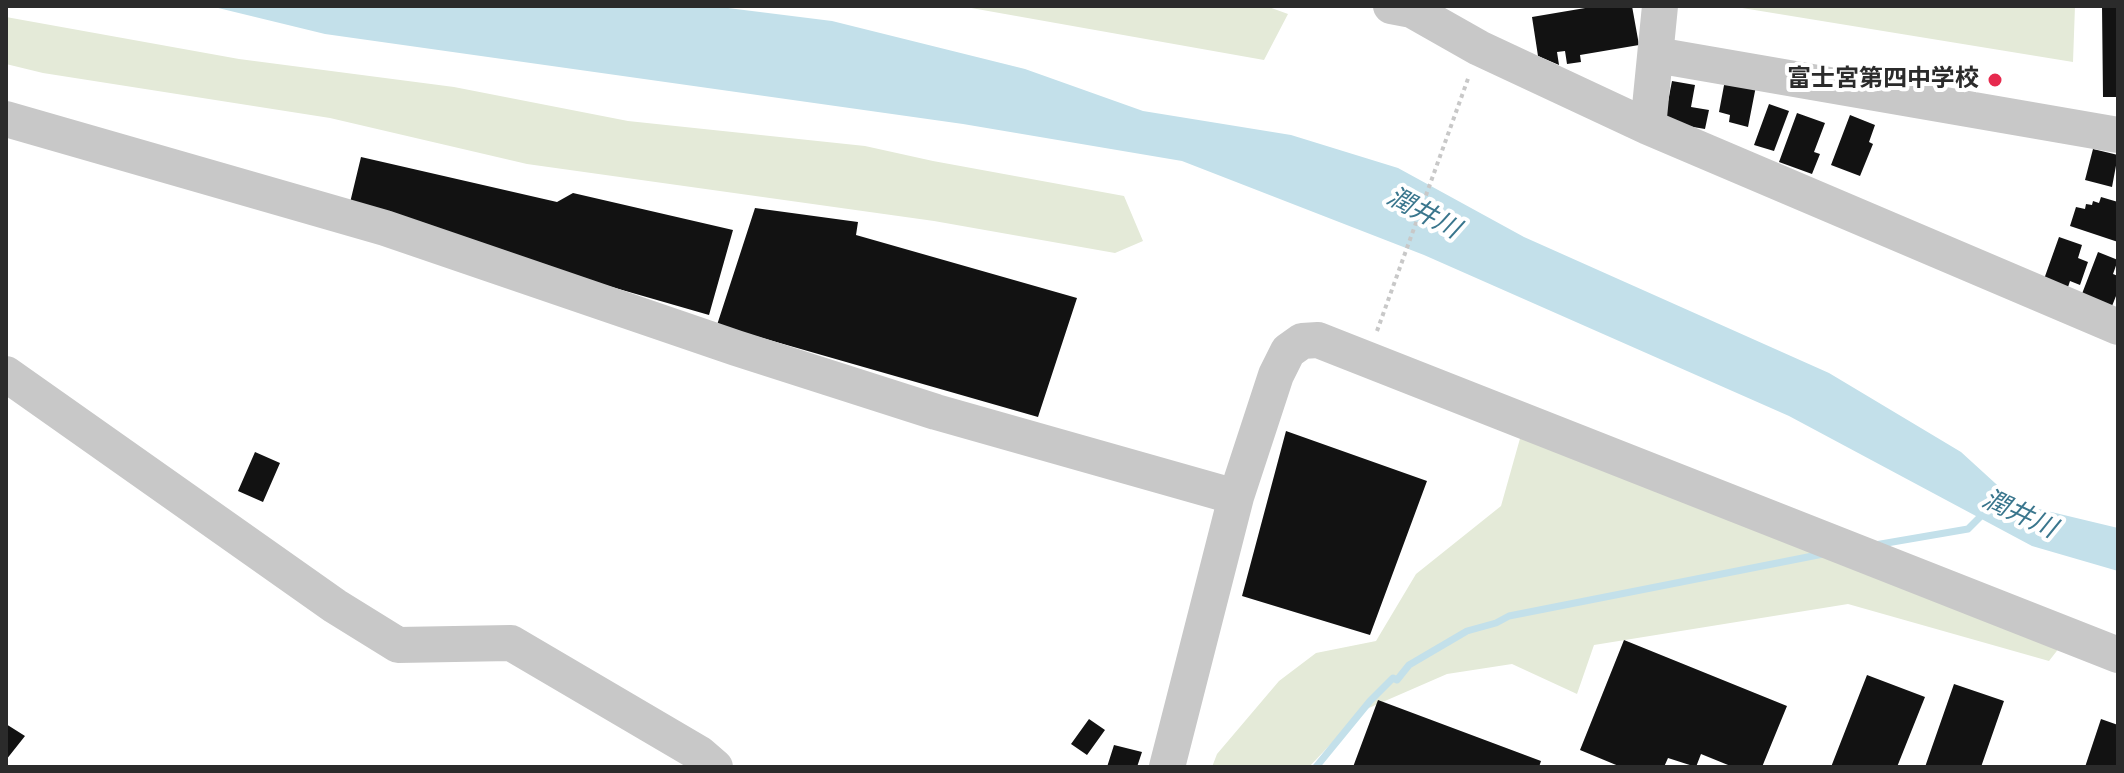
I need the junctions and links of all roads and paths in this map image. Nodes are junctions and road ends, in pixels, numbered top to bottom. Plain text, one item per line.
1 (1660, 6) edge
2 (1415, 7) edge
3 (1479, 48) junction
4 (1656, 55) junction
5 (6, 119) edge
6 (1648, 127) junction
7 (2118, 135) edge
8 (2118, 327) edge
9 (1366, 359) junction
10 (6, 374) edge
11 (1236, 497) junction
12 (2118, 655) edge
13 (715, 767) edge
14 (1167, 767) edge

1 - 4 street
2 - 3 street
3 - 6 street
3 - 9 path
4 - 6 street
4 - 7 street
5 - 11 street
6 - 8 street
9 - 11 street
9 - 12 street
10 - 13 street
11 - 14 street

